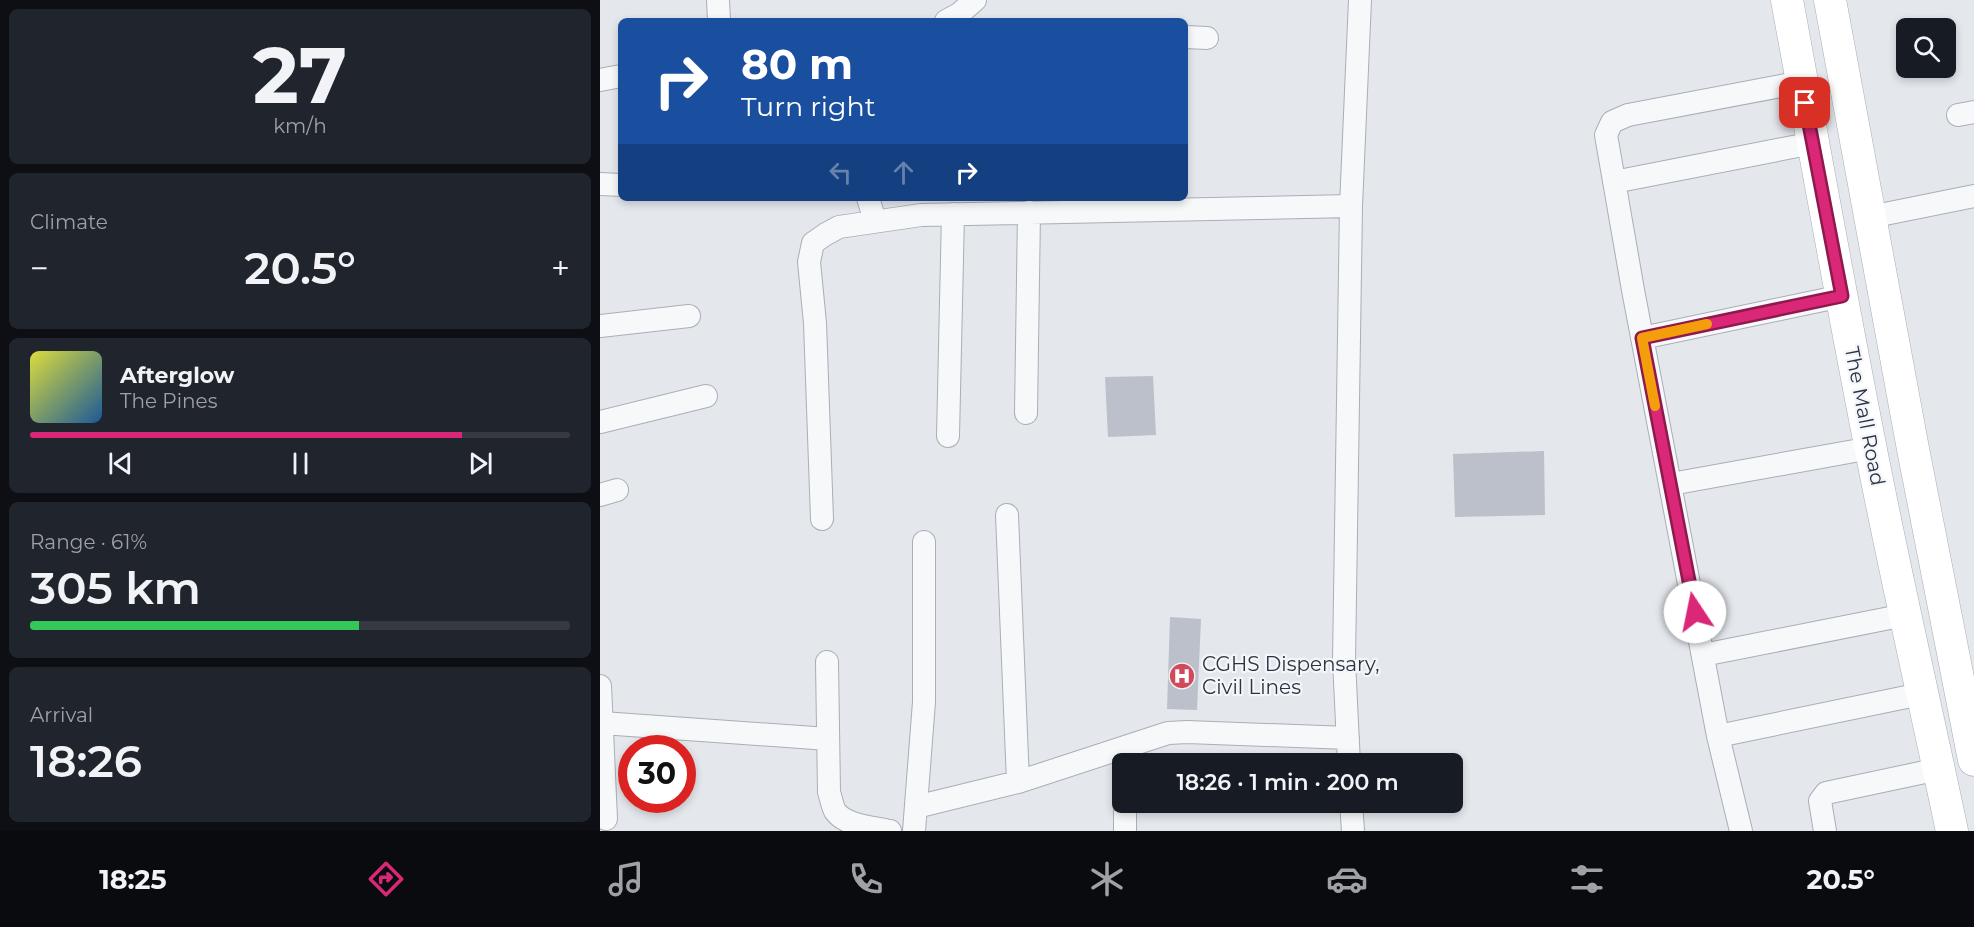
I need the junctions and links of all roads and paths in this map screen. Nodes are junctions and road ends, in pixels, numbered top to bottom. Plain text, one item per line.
1 (718, 0) edge
2 (975, 0) edge
3 (1360, 0) edge
4 (1787, 0) edge
5 (1830, 0) edge
6 (718, 18) edge
7 (952, 18) edge
8 (618, 77) edge
9 (600, 80) edge
10 (1802, 82) junction
11 (1813, 143) junction
12 (1614, 182) junction
13 (600, 184) edge
14 (618, 185) edge
15 (1974, 196) edge
16 (869, 201) edge
17 (1103, 205) edge
18 (1352, 206) junction
19 (1029, 212) junction
20 (953, 214) junction
21 (1870, 217) junction
22 (874, 221) junction
23 (1842, 296) junction
24 (689, 316) dead end
25 (600, 326) edge
26 (1642, 338) junction
27 (706, 396) dead end
28 (1026, 414) dead end
29 (600, 422) edge
30 (948, 436) dead end
31 (1871, 448) junction
32 (1671, 484) junction
33 (1007, 515) dead end
34 (822, 519) dead end
35 (924, 542) dead end
36 (1905, 615) junction
37 (1703, 655) junction
38 (827, 662) dead end
39 (600, 686) edge
40 (1921, 694) junction
41 (602, 723) junction
42 (1718, 736) junction
43 (1348, 738) junction
44 (828, 739) junction
45 (1130, 753) edge
46 (1349, 753) edge
47 (1112, 759) edge
48 (1974, 760) edge
49 (1939, 769) junction
50 (1018, 783) junction
51 (916, 807) junction
52 (1125, 813) edge
53 (1352, 813) edge
54 (606, 819) dead end
55 (890, 831) edge
56 (914, 831) edge
57 (1125, 831) edge
58 (1353, 831) edge
59 (1741, 831) edge
60 (1825, 831) edge
61 (1952, 831) edge

1 - 6 street
2 - 7 street
3 - 18 street
4 - 10 main road, The Mall Road
5 - 21 main road, The Mall Road
8 - 9 street
10 - 11 main road, The Mall Road
10 - 12 street
11 - 12 street
11 - 23 main road, The Mall Road
12 - 26 street
13 - 14 street
15 - 21 street
16 - 22 street
17 - 18 street
17 - 19 street
18 - 43 street
19 - 20 street
19 - 28 street
20 - 22 street
20 - 30 street
21 - 48 main road, The Mall Road
22 - 34 street
23 - 26 street
23 - 31 main road, The Mall Road
24 - 25 street
26 - 32 street
27 - 29 street
31 - 32 street
31 - 36 main road, The Mall Road
32 - 37 street
33 - 50 street
35 - 51 street
36 - 37 street
36 - 40 main road, The Mall Road
37 - 42 street
38 - 44 street
39 - 41 street
40 - 42 street
40 - 49 main road, The Mall Road
41 - 44 street
41 - 54 street
42 - 59 street
43 - 45 street
43 - 46 street
44 - 55 street
47 - 50 street
49 - 60 street
49 - 61 main road, The Mall Road
50 - 51 street
51 - 56 street
52 - 57 street
53 - 58 street

